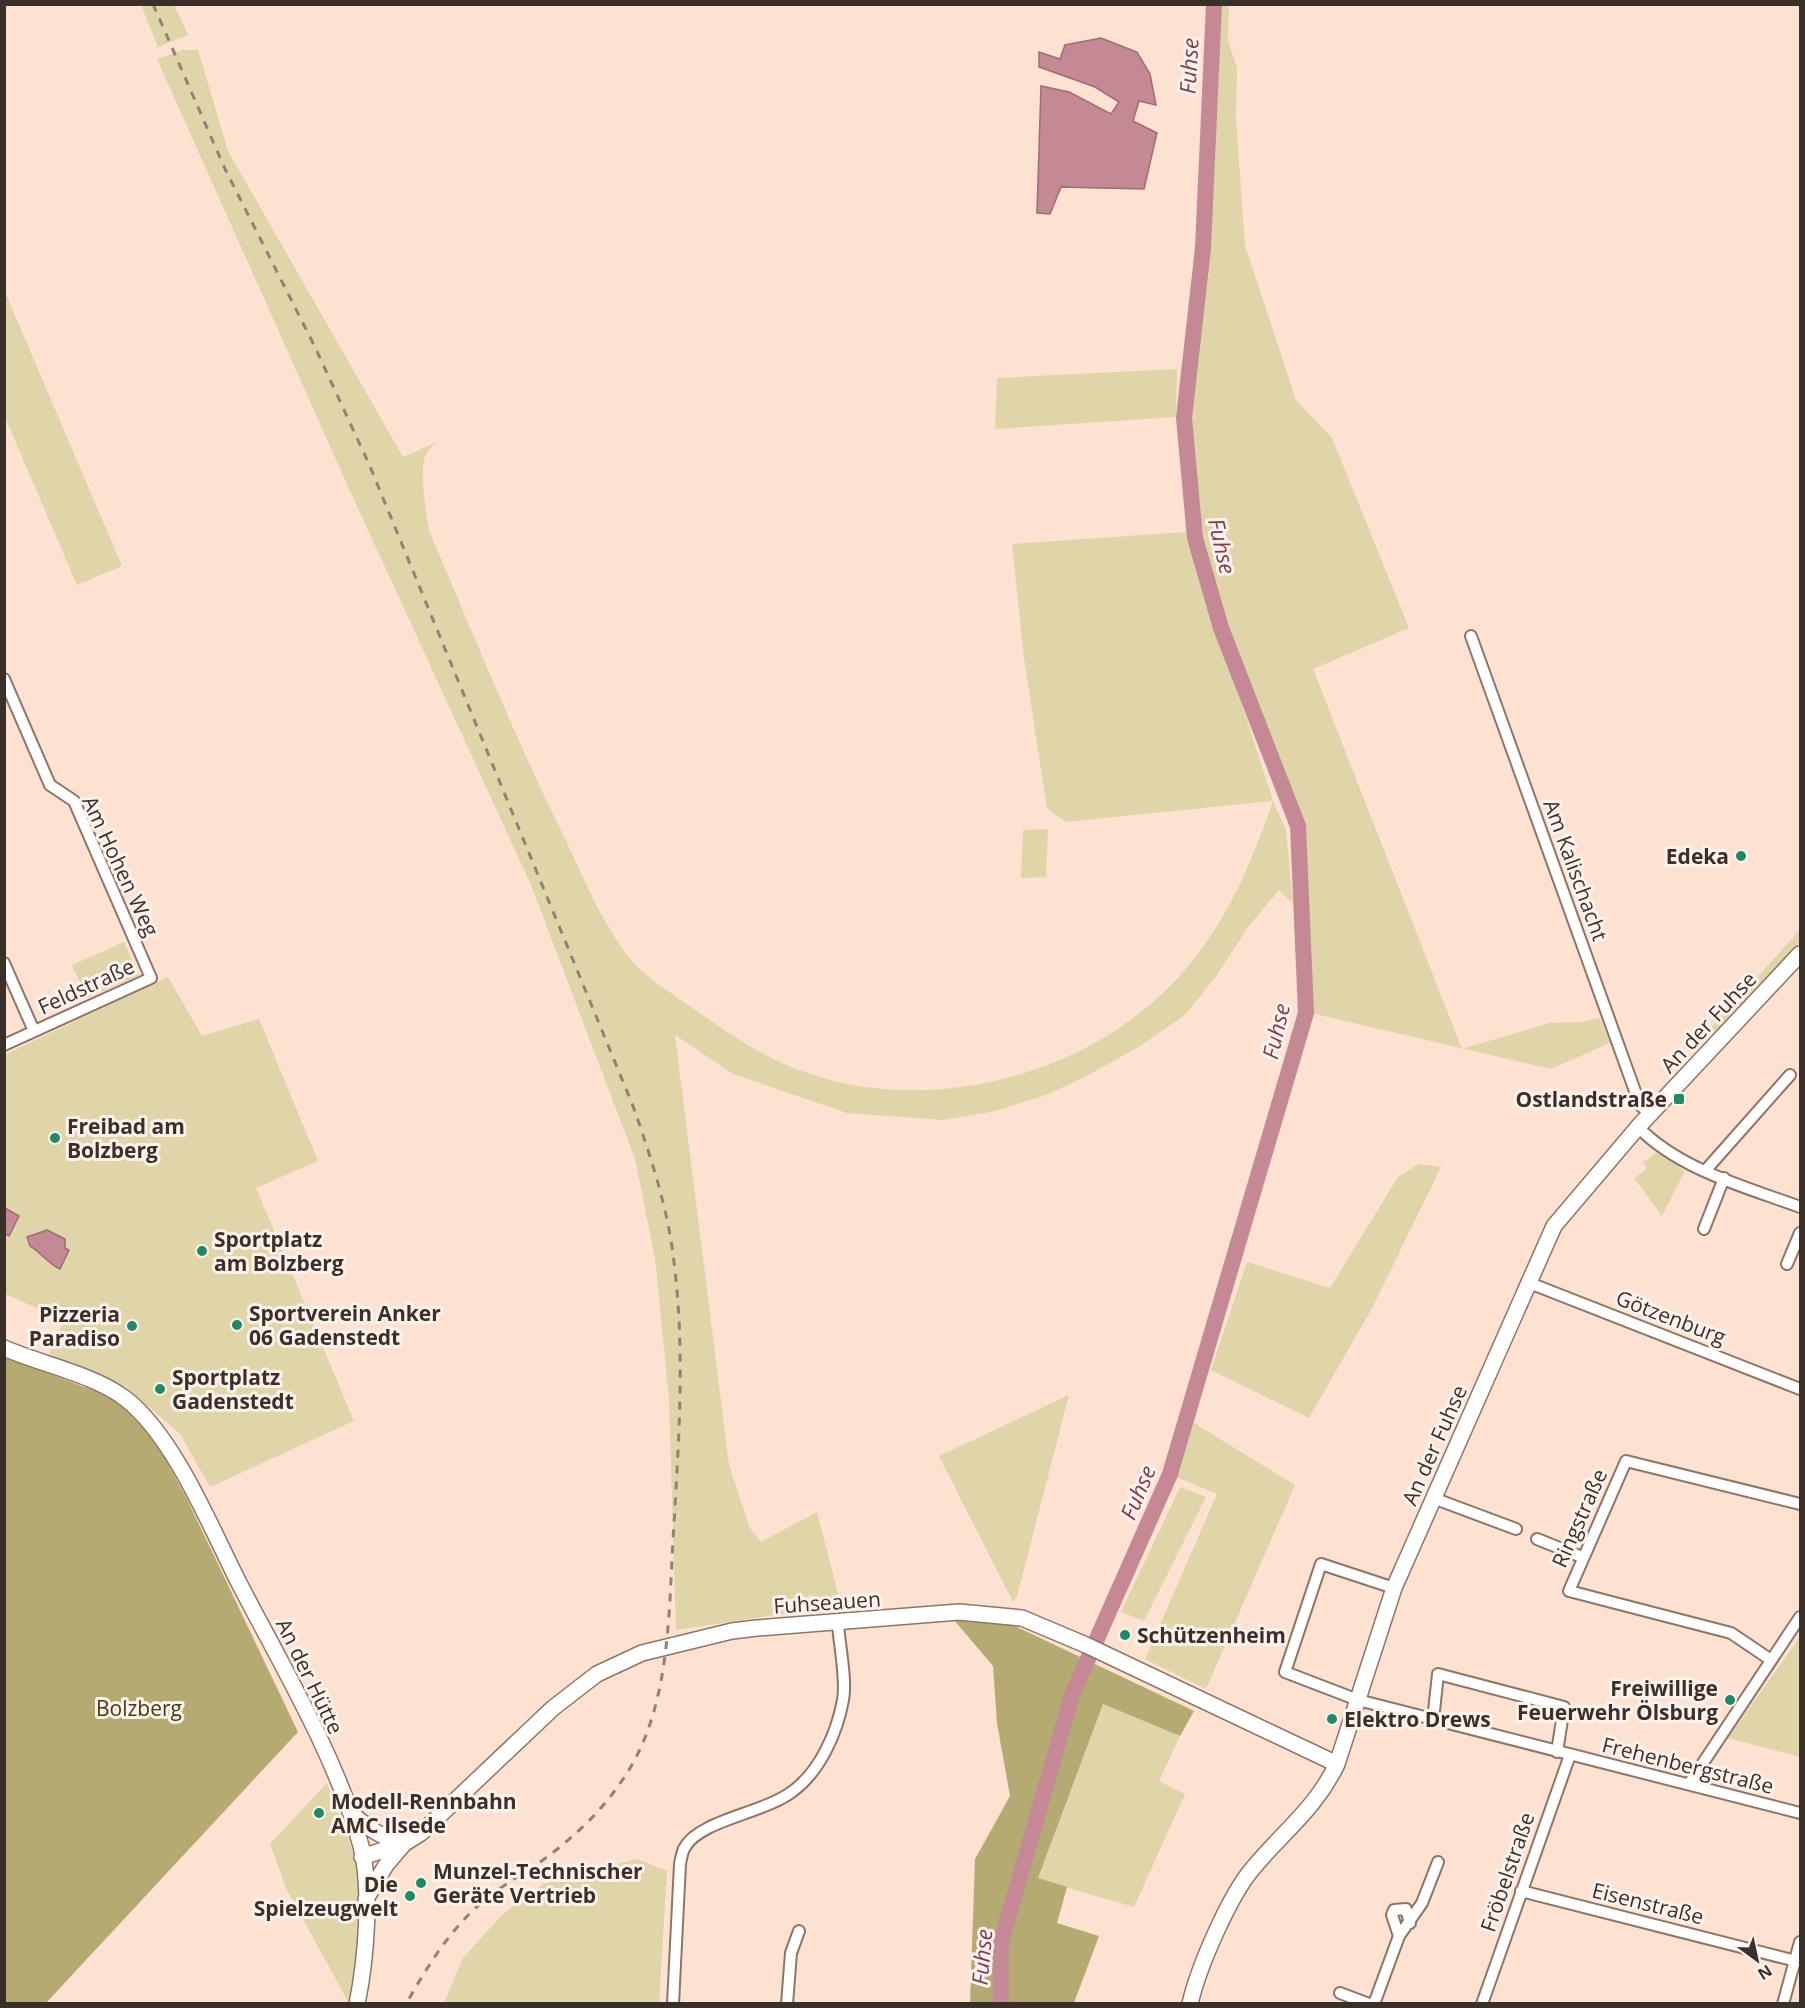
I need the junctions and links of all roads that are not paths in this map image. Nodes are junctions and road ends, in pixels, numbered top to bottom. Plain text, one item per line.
1 (1471, 636) dead end
2 (4, 679) edge
3 (1800, 954) edge
4 (4, 963) edge
5 (151, 978) joint
6 (34, 1031) junction
7 (4, 1045) edge
8 (1790, 1075) dead end
9 (1650, 1114) junction
10 (1638, 1127) junction
11 (1705, 1171) junction
12 (1724, 1178) junction
13 (1800, 1207) edge
14 (1704, 1229) dead end
15 (1800, 1233) edge
16 (1787, 1264) dead end
17 (1527, 1282) junction
18 (4, 1348) edge
19 (1800, 1389) edge
20 (1433, 1498) junction
21 (1800, 1504) edge
22 (1516, 1529) dead end
23 (1537, 1539) dead end
24 (1582, 1557) junction
25 (1394, 1588) junction
26 (1800, 1617) edge
27 (838, 1623) junction
28 (1771, 1660) junction
29 (1358, 1700) junction
30 (1433, 1720) junction
31 (1557, 1752) junction
32 (1570, 1755) junction
33 (1337, 1764) junction
34 (1689, 1784) junction
35 (348, 1810) junction
36 (1800, 1813) edge
37 (405, 1843) junction
38 (362, 1857) junction
39 (1438, 1862) dead end
40 (1521, 1891) junction
41 (366, 1899) junction
42 (1410, 1923) junction
43 (799, 1931) dead end
44 (1399, 1936) junction
45 (1800, 1942) edge
46 (1798, 1961) edge
47 (1340, 1993) dead end
48 (357, 2004) edge
49 (673, 2004) edge
50 (787, 2004) edge
51 (1190, 2004) edge
52 (1369, 2004) edge
53 (1374, 2004) edge
54 (1482, 2004) edge
55 (1783, 2004) edge

1 - 9 street, Am Kalischacht
2 - 5 street, Am Hohen Weg
3 - 9 street, An der Fuhse
4 - 6 street
5 - 6 street, Feldstraße
6 - 7 street, Feldstraße
8 - 11 street
9 - 10 street, An der Fuhse
10 - 11 street
10 - 17 street, An der Fuhse
11 - 12 street
12 - 13 street
12 - 14 street
15 - 16 street
17 - 19 street, Götzenburg
17 - 20 street, An der Fuhse
18 - 35 street, An der Hütte
20 - 22 street
20 - 25 street, An der Fuhse
21 - 24 street, Ringstraße
23 - 24 street
24 - 28 street, Ringstraße
25 - 29 street, An der Fuhse
25 - 29 street, Frehenbergstraße
26 - 28 street
27 - 33 street, Fuhseauen
27 - 37 street, Fuhseauen
27 - 49 street
28 - 34 street
29 - 30 street, Frehenbergstraße
29 - 33 street, An der Fuhse
30 - 31 street, Frehenbergstraße
30 - 31 street
31 - 32 street, Frehenbergstraße
32 - 34 street, Frehenbergstraße
32 - 40 street, Fröbelstraße
33 - 51 street, An der Fuhse
34 - 36 street, Frehenbergstraße
35 - 37 street
35 - 38 street, An der Hütte
37 - 38 street, Fuhseauen
37 - 41 street
38 - 41 street, An der Hütte
39 - 42 street
40 - 46 street, Eisenstraße
40 - 54 street, Fröbelstraße
41 - 48 street, An der Hütte
42 - 44 street
42 - 44 street
43 - 50 street
44 - 53 street
45 - 46 street
46 - 55 street
47 - 52 street

